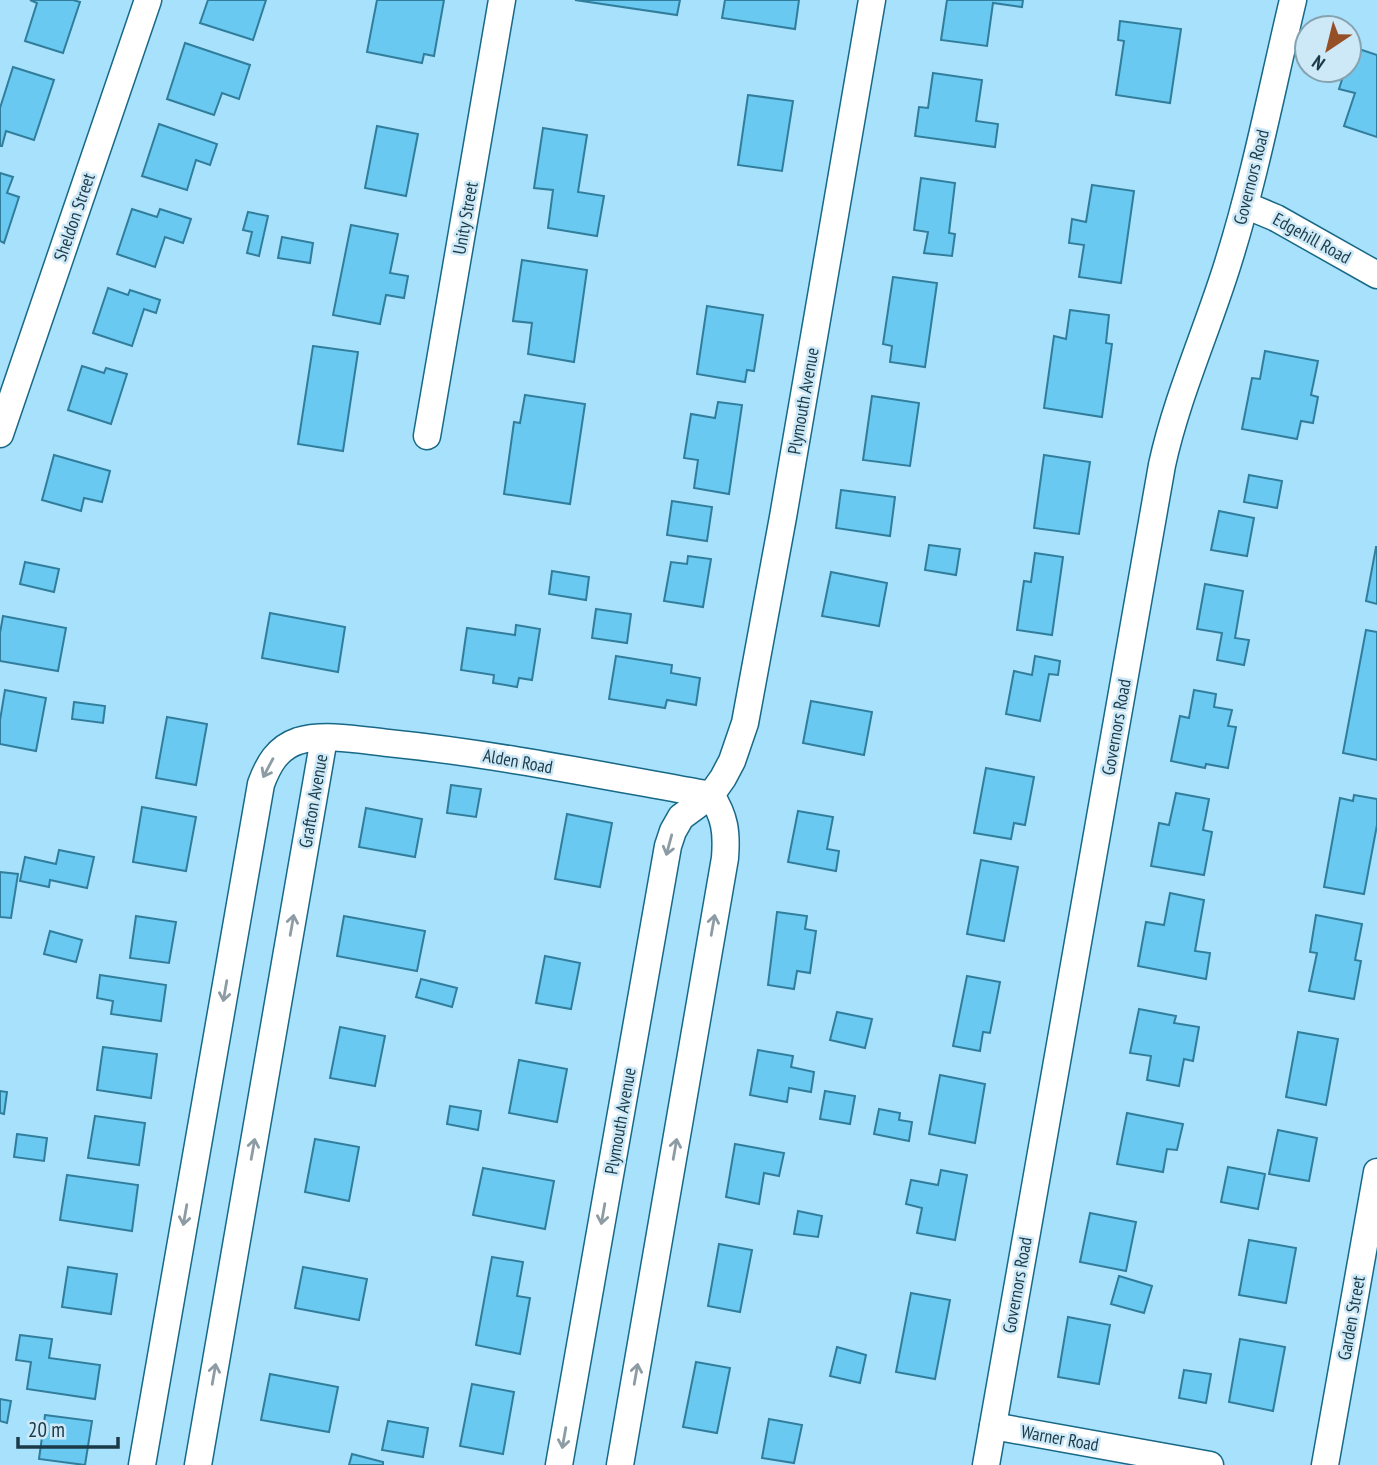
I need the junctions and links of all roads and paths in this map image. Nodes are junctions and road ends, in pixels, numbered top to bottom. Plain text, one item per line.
1 (148, 0) edge
2 (502, 0) edge
3 (872, 0) edge
4 (1293, 0) edge
5 (1245, 205) junction
6 (1377, 275) edge
7 (0, 434) edge
8 (427, 436) dead end
9 (324, 738) junction
10 (711, 795) junction
11 (1377, 1172) edge
12 (993, 1426) junction
13 (142, 1465) edge
14 (198, 1465) edge
15 (559, 1465) edge
16 (620, 1465) edge
17 (986, 1465) edge
18 (1210, 1465) edge
19 (1325, 1465) edge

1 - 7 street, Sheldon Street
2 - 8 street, Unity Street
3 - 10 street, Plymouth Avenue
4 - 5 street, Governors Road
5 - 6 street, Edgehill Road
5 - 12 street, Governors Road
9 - 10 street, Alden Road
9 -> 13 street, Grafton Avenue
14 -> 9 street, Grafton Avenue
10 -> 15 street, Plymouth Avenue
16 -> 10 street
11 - 19 street, Garden Street
12 - 17 street, Governors Road
12 - 18 street, Warner Road

